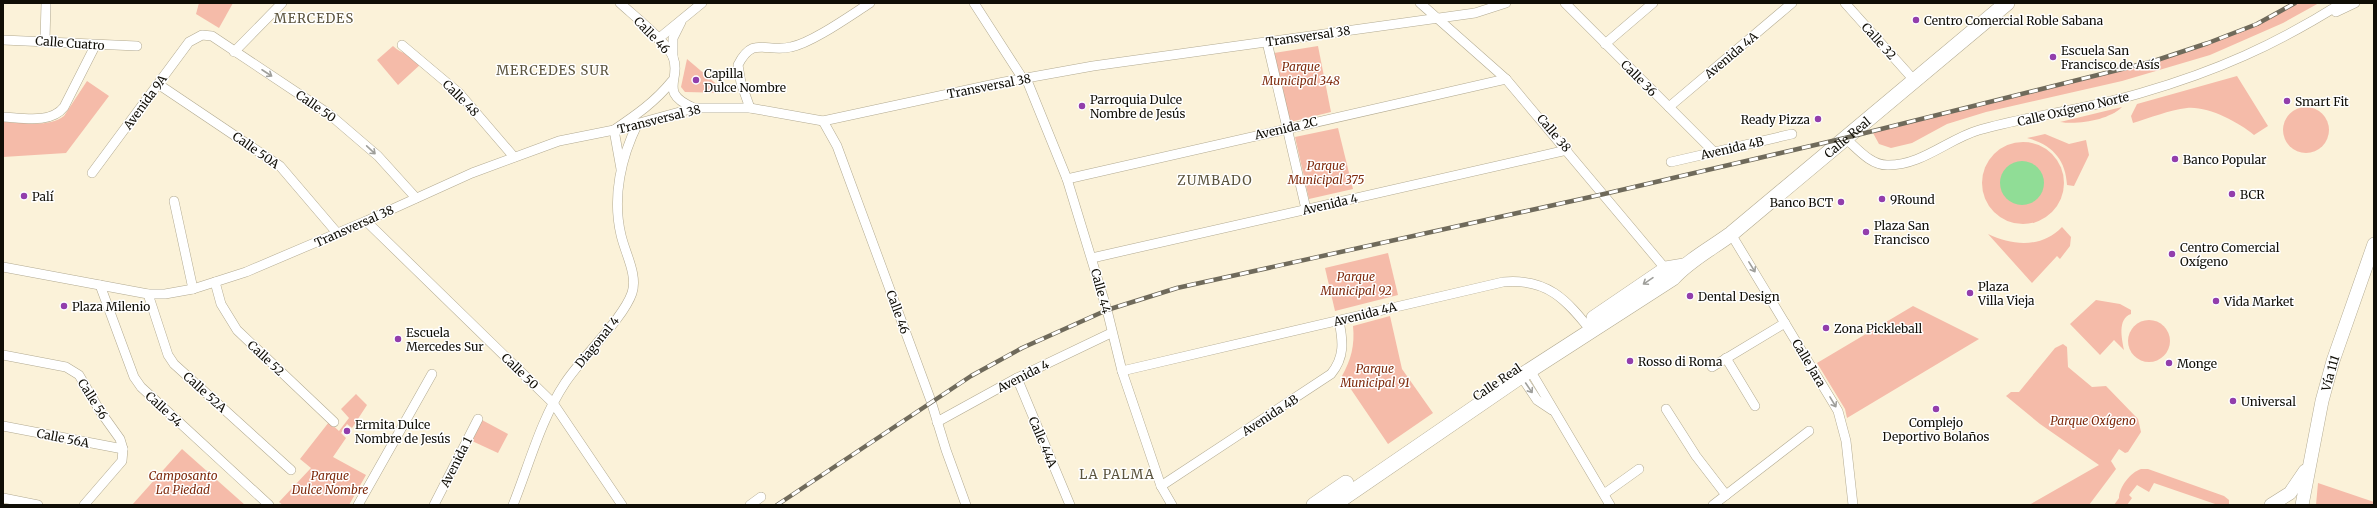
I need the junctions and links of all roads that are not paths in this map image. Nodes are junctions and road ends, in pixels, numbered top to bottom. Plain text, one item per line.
1 (46, 3) edge
2 (282, 3) edge
3 (620, 3) edge
4 (702, 3) edge
5 (870, 3) edge
6 (974, 3) edge
7 (1420, 3) edge
8 (1506, 3) edge
9 (1564, 3) edge
10 (1653, 3) edge
11 (1792, 3) edge
12 (1846, 3) edge
13 (2007, 3) edge
14 (2342, 3) edge
15 (2355, 3) edge
16 (685, 16) junction
17 (1434, 18) junction
18 (2304, 27) junction
19 (202, 35) joint
20 (658, 39) junction
21 (3, 40) edge
22 (45, 40) junction
23 (1267, 42) junction
24 (1605, 44) junction
25 (402, 45) dead end
26 (95, 46) junction
27 (137, 46) dead end
28 (234, 52) junction
29 (673, 57) junction
30 (1025, 79) junction
31 (1506, 79) junction
32 (1913, 80) junction
33 (672, 81) junction
34 (158, 84) junction
35 (1669, 107) junction
36 (694, 108) junction
37 (750, 108) junction
38 (3, 118) edge
39 (823, 121) junction
40 (638, 123) junction
41 (1287, 128) junction
42 (614, 130) junction
43 (1792, 134) dead end
44 (1845, 138) junction
45 (1567, 150) junction
46 (1714, 152) junction
47 (514, 157) junction
48 (1671, 162) dead end
49 (621, 171) junction
50 (92, 173) dead end
51 (1067, 179) junction
52 (416, 198) junction
53 (174, 201) dead end
54 (1306, 209) junction
55 (366, 222) junction
56 (338, 234) junction
57 (1731, 234) junction
58 (2374, 244) edge
59 (1092, 258) junction
60 (3, 267) edge
61 (1670, 274) junction
62 (215, 282) junction
63 (100, 285) junction
64 (194, 289) junction
65 (148, 294) junction
66 (1339, 321) junction
67 (1785, 323) junction
68 (1589, 328) junction
69 (1111, 333) junction
70 (3, 355) edge
71 (1726, 358) junction
72 (1712, 367) dead end
73 (1122, 371) junction
74 (1525, 373) junction
75 (432, 374) dead end
76 (1017, 378) junction
77 (553, 403) junction
78 (1755, 406) dead end
79 (1666, 409) dead end
80 (478, 419) dead end
81 (334, 422) dead end
82 (937, 422) junction
83 (3, 426) edge
84 (1809, 431) dead end
85 (123, 449) junction
86 (2308, 464) junction
87 (1639, 469) dead end
88 (291, 470) dead end
89 (1161, 486) junction
90 (1604, 494) junction
91 (1726, 495) junction
92 (761, 497) dead end
93 (3, 498) edge
94 (38, 505) edge
95 (84, 505) edge
96 (269, 505) edge
97 (358, 505) edge
98 (434, 505) edge
99 (513, 505) edge
100 (622, 505) edge
101 (750, 505) edge
102 (966, 505) edge
103 (1070, 505) edge
104 (1172, 505) edge
105 (1314, 505) edge
106 (1333, 505) edge
107 (1610, 505) edge
108 (1714, 505) edge
109 (1853, 505) edge
110 (2271, 505) edge
111 (2302, 505) edge

1 - 22 street
2 - 28 street
3 - 20 street, Calle 46
4 - 16 street
5 - 37 street
6 - 30 street, Calle 44
7 - 17 street, Calle 38
8 - 17 street, Transversal 38
9 - 24 street, Calle 36
10 - 24 street
11 - 35 street, Avenida 4A
12 - 32 street, Calle 32
13 - 32 main road, Calle Real
14 - 18 street, Calle Oxígeno Norte
15 - 18 street, Calle Oxígeno Norte
16 - 20 street
16 - 29 street
17 - 23 street, Transversal 38
17 - 31 street, Calle 38
18 - 44 street, Calle Oxígeno Norte
19 - 28 street, Calle 50
19 - 34 street, Avenida 9A
20 - 29 street, Calle 46
21 - 22 street, Calle Cuatro
22 - 26 street, Calle Cuatro
23 - 30 street, Transversal 38
23 - 41 street
24 - 35 street, Calle 36
25 - 47 street, Calle 48
26 - 27 street, Calle Cuatro
26 - 38 street
28 -> 52 street, Calle 50
29 - 33 street, Calle 46
30 - 39 street, Transversal 38
30 - 51 street, Calle 44
31 - 41 street, Avenida 2C
31 - 45 street, Calle 38
32 - 44 main road, Calle Real
33 - 36 street, Calle 46
33 - 42 street
34 - 50 street, Avenida 9A
34 - 56 street, Calle 50A
35 - 46 street, Calle 36
36 - 37 street, Transversal 38
36 - 40 street, Transversal 38
37 - 39 street, Transversal 38
39 - 82 street, Calle 46
40 - 42 street, Transversal 38
40 - 49 street, Diagonal 4
41 - 51 street, Avenida 2C
41 - 54 street
42 - 47 street, Transversal 38
42 - 49 street, Diagonal 4
43 - 46 street, Avenida 4B
44 - 57 main road, Calle Real
45 - 54 street, Avenida 4
45 - 61 street, Calle 38
46 - 48 street, Avenida 4B
47 - 52 street, Transversal 38
49 - 77 street, Diagonal 4
51 - 59 street, Calle 44
52 - 55 street, Transversal 38
53 - 64 street
54 - 59 street, Avenida 4
55 - 56 street, Transversal 38
55 - 77 street, Calle 50
56 - 62 street, Transversal 38
57 - 61 main road, Calle Real
57 -> 67 street, Calle Jara
58 - 86 main road, Vía 111
59 - 69 street, Calle 44
60 - 63 street, Transversal 38
61 - 68 main road, Calle Real
62 - 64 street, Transversal 38
62 - 81 street, Calle 52
63 - 65 street, Transversal 38
63 - 96 street, Calle 54
64 - 65 street, Transversal 38
65 - 88 street, Calle 52A
66 - 68 street, Avenida 4A
66 - 73 street, Avenida 4A
66 - 89 street, Avenida 4B
67 - 71 street
67 -> 109 street, Calle Jara
68 - 74 main road, Calle Real
68 - 105 main road, Calle Real
69 - 73 street, Calle 44
69 - 76 street, Avenida 4
70 - 85 street, Calle 56
71 - 72 street
71 - 78 street
73 - 89 street, Calle 44
74 - 90 street
74 - 106 main road, Calle Real
75 - 97 street
76 - 82 street, Avenida 4
76 - 103 street, Calle 44A
77 - 99 street, Diagonal 4
77 - 100 street, Calle 50
79 - 91 street
80 - 98 street, Avenida 1
82 - 102 street, Calle 46
83 - 85 street, Calle 56A
84 - 91 street
85 - 95 street
86 - 110 main road
86 - 111 main road, Vía 111
87 - 90 street
89 - 104 street, Calle 44
90 - 107 street
91 - 108 street
92 - 101 street
93 - 94 street

